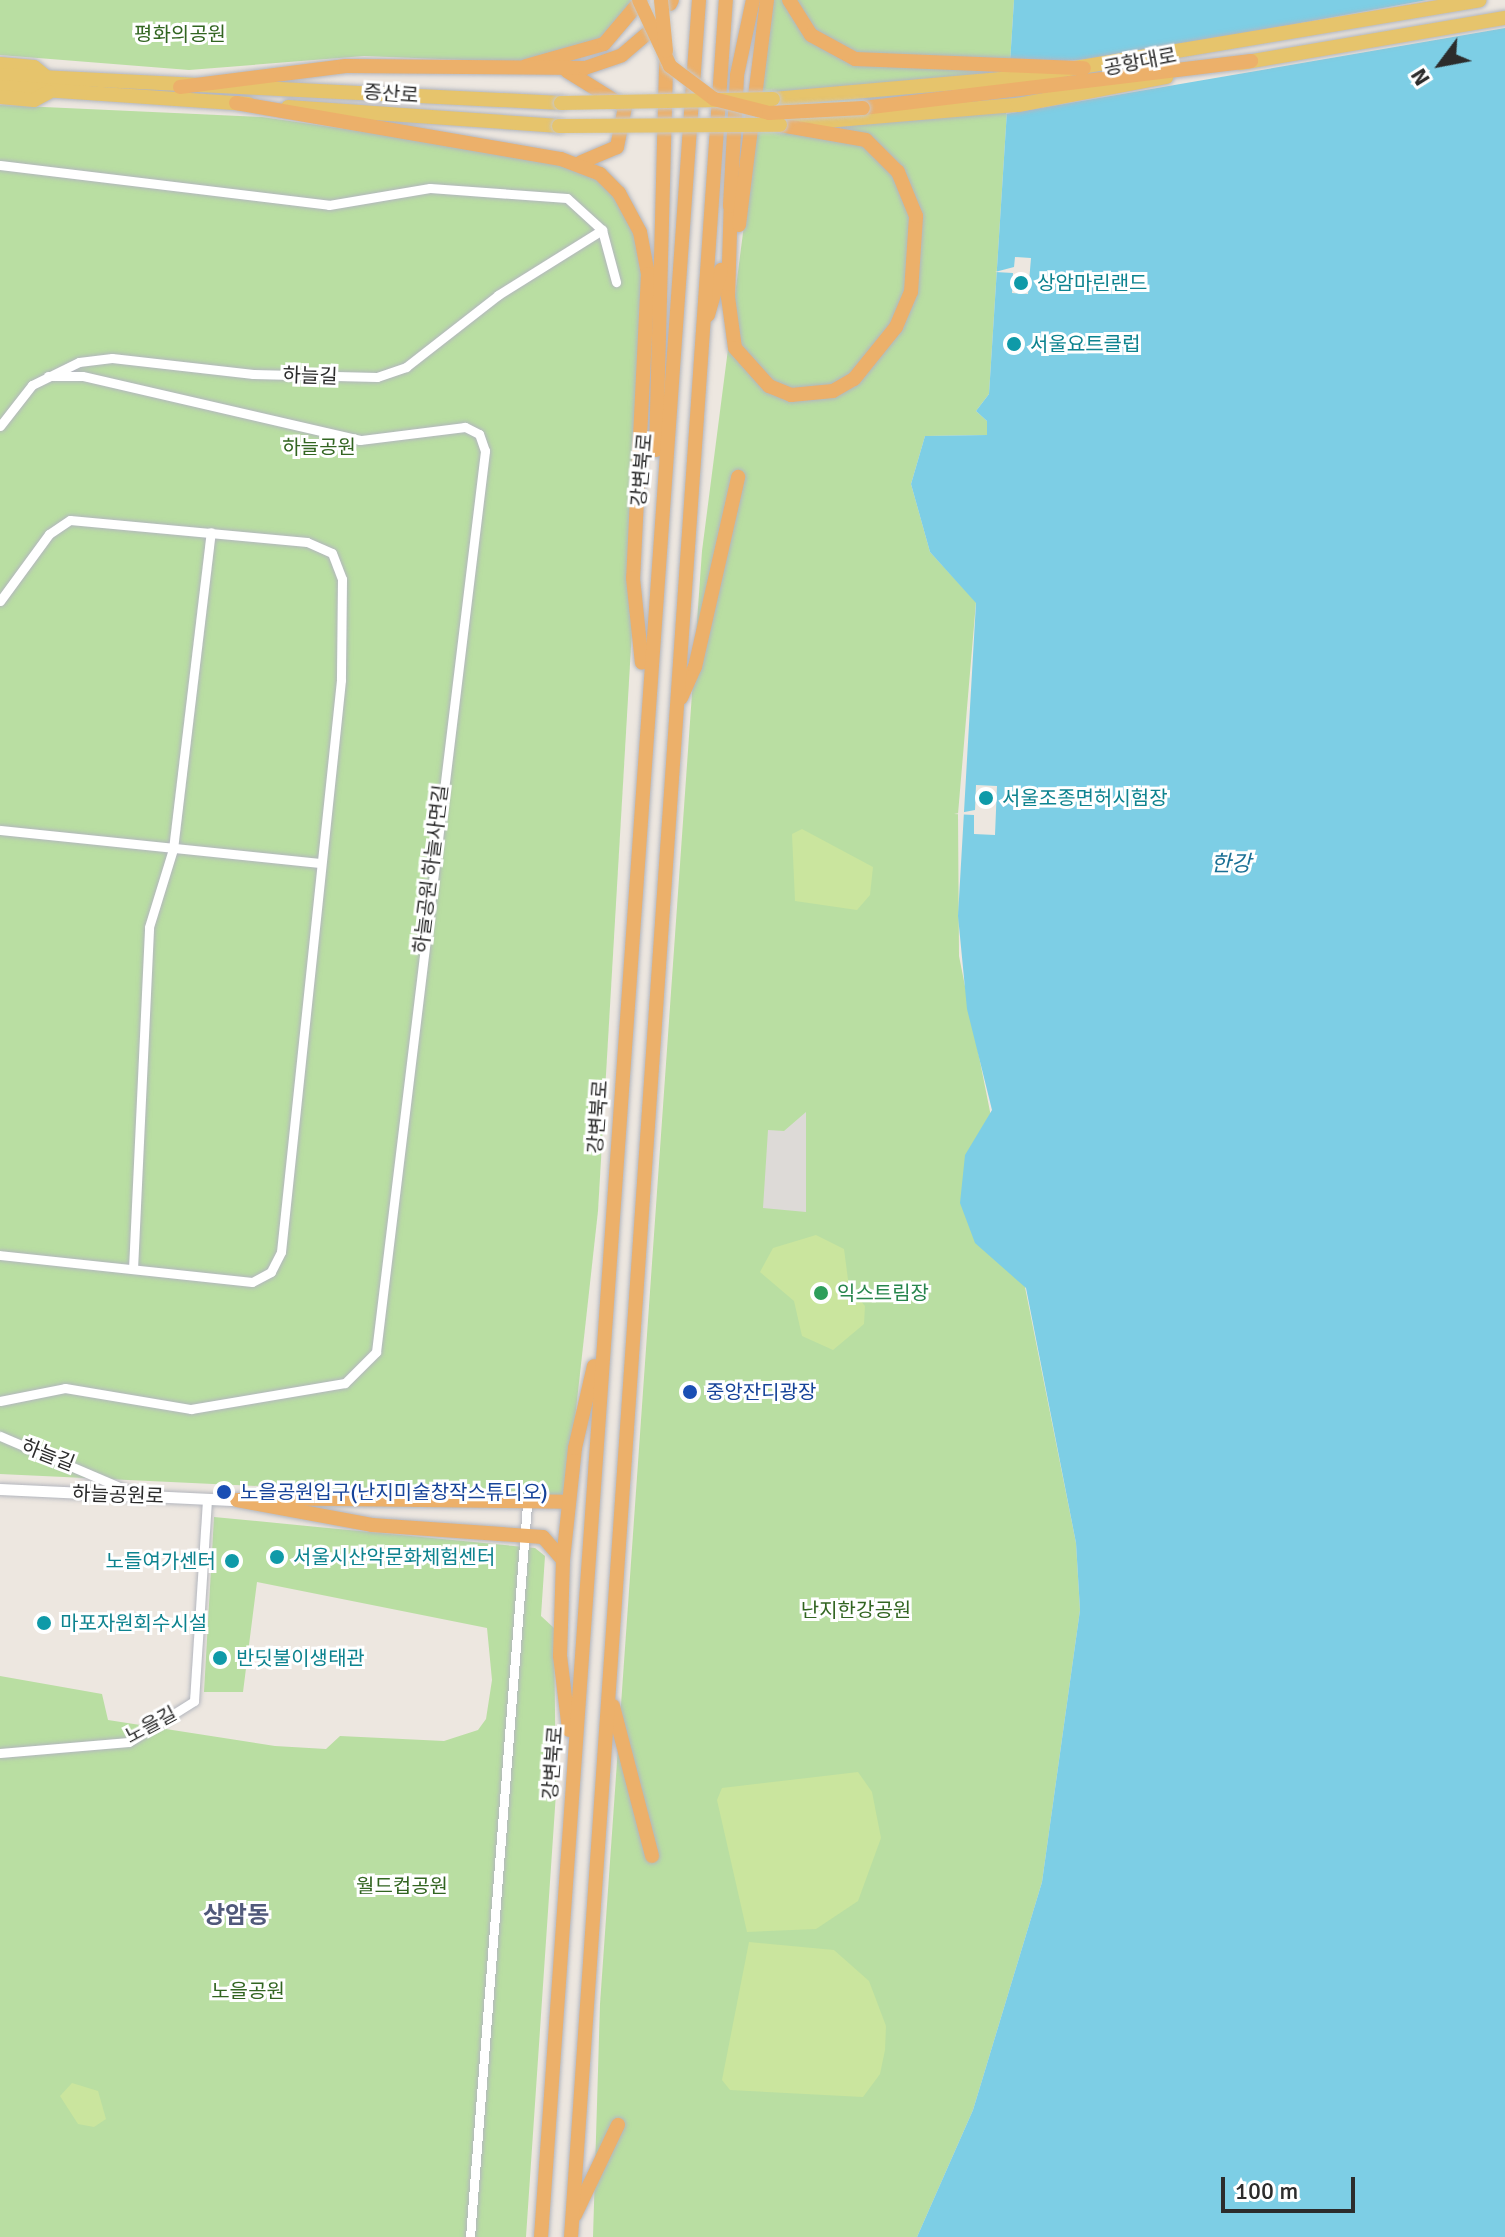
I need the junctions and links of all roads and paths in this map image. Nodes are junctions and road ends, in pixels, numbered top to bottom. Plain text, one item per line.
1 (640, 0) edge
2 (699, 0) edge
3 (726, 0) edge
4 (753, 0) edge
5 (767, 0) edge
6 (789, 0) edge
7 (1480, 0) edge
8 (668, 1) edge
9 (1505, 18) edge
10 (656, 26) dead end
11 (1251, 61) junction
12 (0, 64) edge
13 (1084, 68) junction
14 (562, 70) junction
15 (513, 71) junction
16 (0, 75) edge
17 (50, 85) junction
18 (0, 87) edge
19 (180, 87) junction
20 (0, 97) edge
21 (773, 99) joint
22 (236, 103) junction
23 (780, 125) junction
24 (561, 159) junction
25 (0, 165) edge
26 (731, 197) junction
27 (602, 230) junction
28 (730, 281) junction
29 (616, 282) dead end
30 (703, 327) junction
31 (48, 376) junction
32 (0, 426) edge
33 (738, 477) dead end
34 (659, 499) junction
35 (211, 532) junction
36 (0, 601) edge
37 (646, 704) junction
38 (677, 705) junction
39 (0, 830) edge
40 (173, 849) junction
41 (320, 863) junction
42 (0, 1255) edge
43 (133, 1269) junction
44 (603, 1331) junction
45 (0, 1401) edge
46 (0, 1436) edge
47 (0, 1489) edge
48 (322, 1495) junction
49 (139, 1496) junction
50 (207, 1499) junction
51 (237, 1500) junction
52 (568, 1502) junction
53 (527, 1504) junction
54 (321, 1518) junction
55 (525, 1536) junction
56 (563, 1560) junction
57 (609, 1686) junction
58 (0, 1753) edge
59 (573, 1760) junction
60 (652, 1856) dead end
61 (618, 2125) dead end
62 (571, 2230) edge
63 (470, 2237) edge
64 (541, 2237) edge

1 - 11 highway, bridge
1 - 15 highway
2 - 34 highway, 강변북로
3 - 30 highway
4 - 26 highway
5 - 28 highway
6 - 13 highway
7 - 13 main road, 공항대로
8 - 34 highway, bridge
9 - 11 main road, 공항대로
10 - 14 highway
11 - 23 main road, 공항대로
12 - 17 main road
13 - 21 main road, 공항대로
14 - 15 highway
14 - 24 highway
15 - 19 highway
16 - 17 main road, 증산로
17 - 18 main road, 증산로
17 - 19 main road, 증산로
17 - 20 main road
17 - 22 main road, 증산로
19 - 21 main road, 증산로, bridge
22 - 23 main road, 증산로, bridge
22 - 24 highway
23 - 28 highway
24 - 37 highway
25 - 27 street
26 - 28 highway
26 - 30 highway
27 - 29 street
27 - 31 street, 하늘길
30 - 38 highway
31 - 32 street, 하늘길
31 - 45 street, 하늘공원 하늘사면길
33 - 38 highway
34 - 37 highway, 강변북로
35 - 36 street
35 - 40 street
35 - 41 street
37 - 44 highway, 강변북로
38 - 57 highway
39 - 40 street
40 - 41 street
40 - 43 street
41 - 43 street
42 - 43 street
44 - 52 highway
44 - 59 highway, 강변북로
46 - 49 street, 하늘길
47 - 49 street, 하늘공원로
48 - 51 highway
48 - 53 highway
48 - 54 highway
49 - 50 street, 하늘공원로
50 - 51 street, 하늘공원로
50 - 58 street, 노을길
51 - 54 highway
52 - 53 highway
52 - 56 highway
53 - 55 street
54 - 55 highway
55 - 56 highway
55 - 63 street
56 - 59 highway
57 - 60 highway
57 - 62 highway
59 - 64 highway, 강변북로
61 - 62 highway

